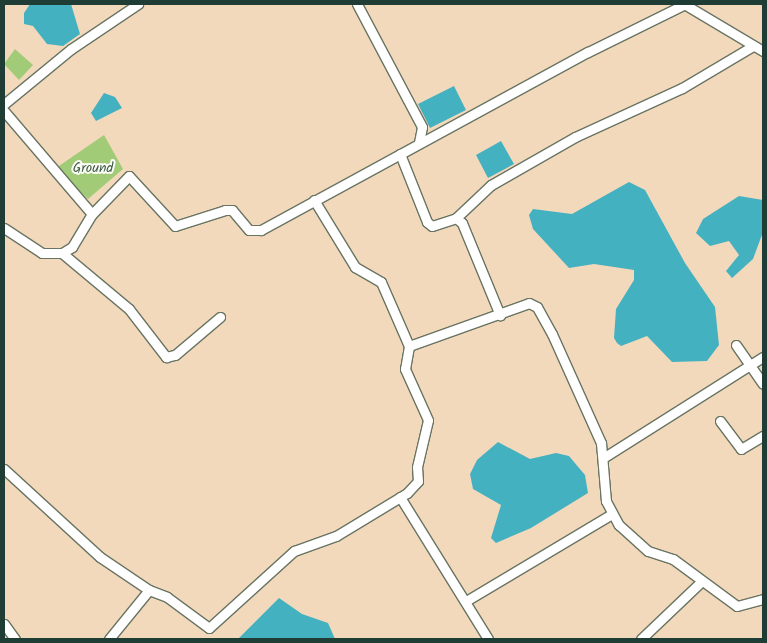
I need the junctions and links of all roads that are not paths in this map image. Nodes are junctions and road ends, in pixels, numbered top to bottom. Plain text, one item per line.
1 (138, 4) edge
2 (357, 4) edge
3 (685, 4) edge
4 (754, 46) junction
5 (763, 51) edge
6 (4, 104) edge
7 (4, 111) edge
8 (419, 142) junction
9 (400, 154) junction
10 (314, 200) junction
11 (92, 214) junction
12 (456, 218) junction
13 (4, 228) edge
14 (62, 253) junction
15 (500, 315) junction
16 (220, 317) dead end
17 (736, 345) dead end
18 (409, 346) junction
19 (763, 357) edge
20 (750, 366) junction
21 (763, 384) edge
22 (720, 421) dead end
23 (763, 436) edge
24 (602, 458) junction
25 (4, 469) edge
26 (400, 497) junction
27 (612, 514) junction
28 (702, 581) junction
29 (149, 590) junction
30 (763, 598) edge
31 (466, 600) junction
32 (4, 624) edge
33 (16, 639) edge
34 (109, 639) edge
35 (488, 639) edge
36 (641, 639) edge

1 - 6 street
2 - 8 street
3 - 4 street
3 - 8 street
4 - 5 street
4 - 12 street
7 - 11 street
8 - 9 street
9 - 10 street
9 - 12 street
10 - 11 street
10 - 18 street
11 - 14 street
12 - 15 street
13 - 14 street
14 - 16 street
15 - 18 street
15 - 24 street
17 - 20 street
18 - 26 street
19 - 20 street
20 - 21 street
20 - 24 street
22 - 23 street
24 - 27 street
25 - 29 street
26 - 29 street
26 - 31 street
27 - 28 street
27 - 31 street
28 - 30 street
28 - 36 street
29 - 34 street
31 - 35 street
32 - 33 street

